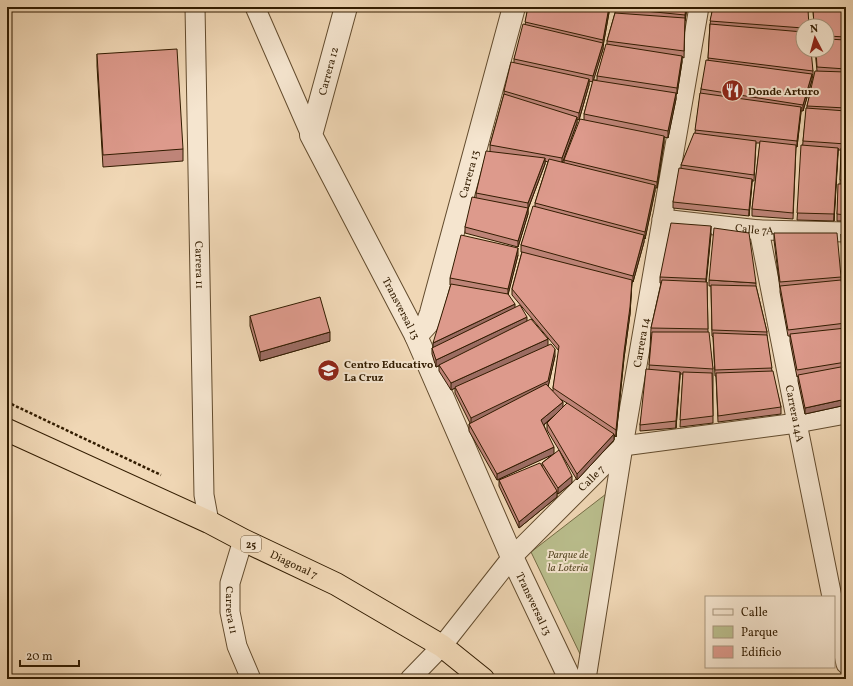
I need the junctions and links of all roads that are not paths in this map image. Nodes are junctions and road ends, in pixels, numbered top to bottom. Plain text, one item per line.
1 (195, 7) edge
2 (255, 7) edge
3 (346, 7) edge
4 (514, 7) edge
5 (699, 7) edge
6 (311, 136) junction
7 (662, 220) junction
8 (759, 230) junction
9 (846, 232) edge
10 (416, 336) junction
11 (846, 414) edge
12 (797, 424) junction
13 (7, 430) edge
14 (623, 446) junction
15 (209, 522) junction
16 (243, 540) junction
17 (512, 556) junction
18 (832, 596) edge
19 (835, 611) edge
20 (442, 646) junction
21 (846, 664) edge
22 (251, 679) edge
23 (410, 679) edge
24 (482, 679) edge
25 (570, 679) edge
26 (586, 679) edge

1 - 15 street, Carrera 11
2 - 6 street, Transversal 13
3 - 6 street, Carrera 12
4 - 10 street, Carrera 13
5 - 7 street, Carrera 14
6 - 10 street, Transversal 13
7 - 8 street, Calle 7A
7 - 14 street, Carrera 14
8 - 9 street, Calle 7A
8 - 12 street, Carrera 14A
10 - 17 street, Transversal 13
11 - 12 street
12 - 14 street
12 - 18 street, Carrera 14A
13 - 15 highway, Diagonal 7 / 25
14 - 17 street, Calle 7
14 - 26 street, Carrera 14
15 - 16 highway, Diagonal 7 / 25
16 - 20 highway, Diagonal 7 / 25
16 - 22 street, Carrera 11
17 - 20 street, Calle 7
17 - 25 street, Transversal 13
19 - 21 street
20 - 23 street, Calle 7
20 - 24 highway, Diagonal 7 / 25

